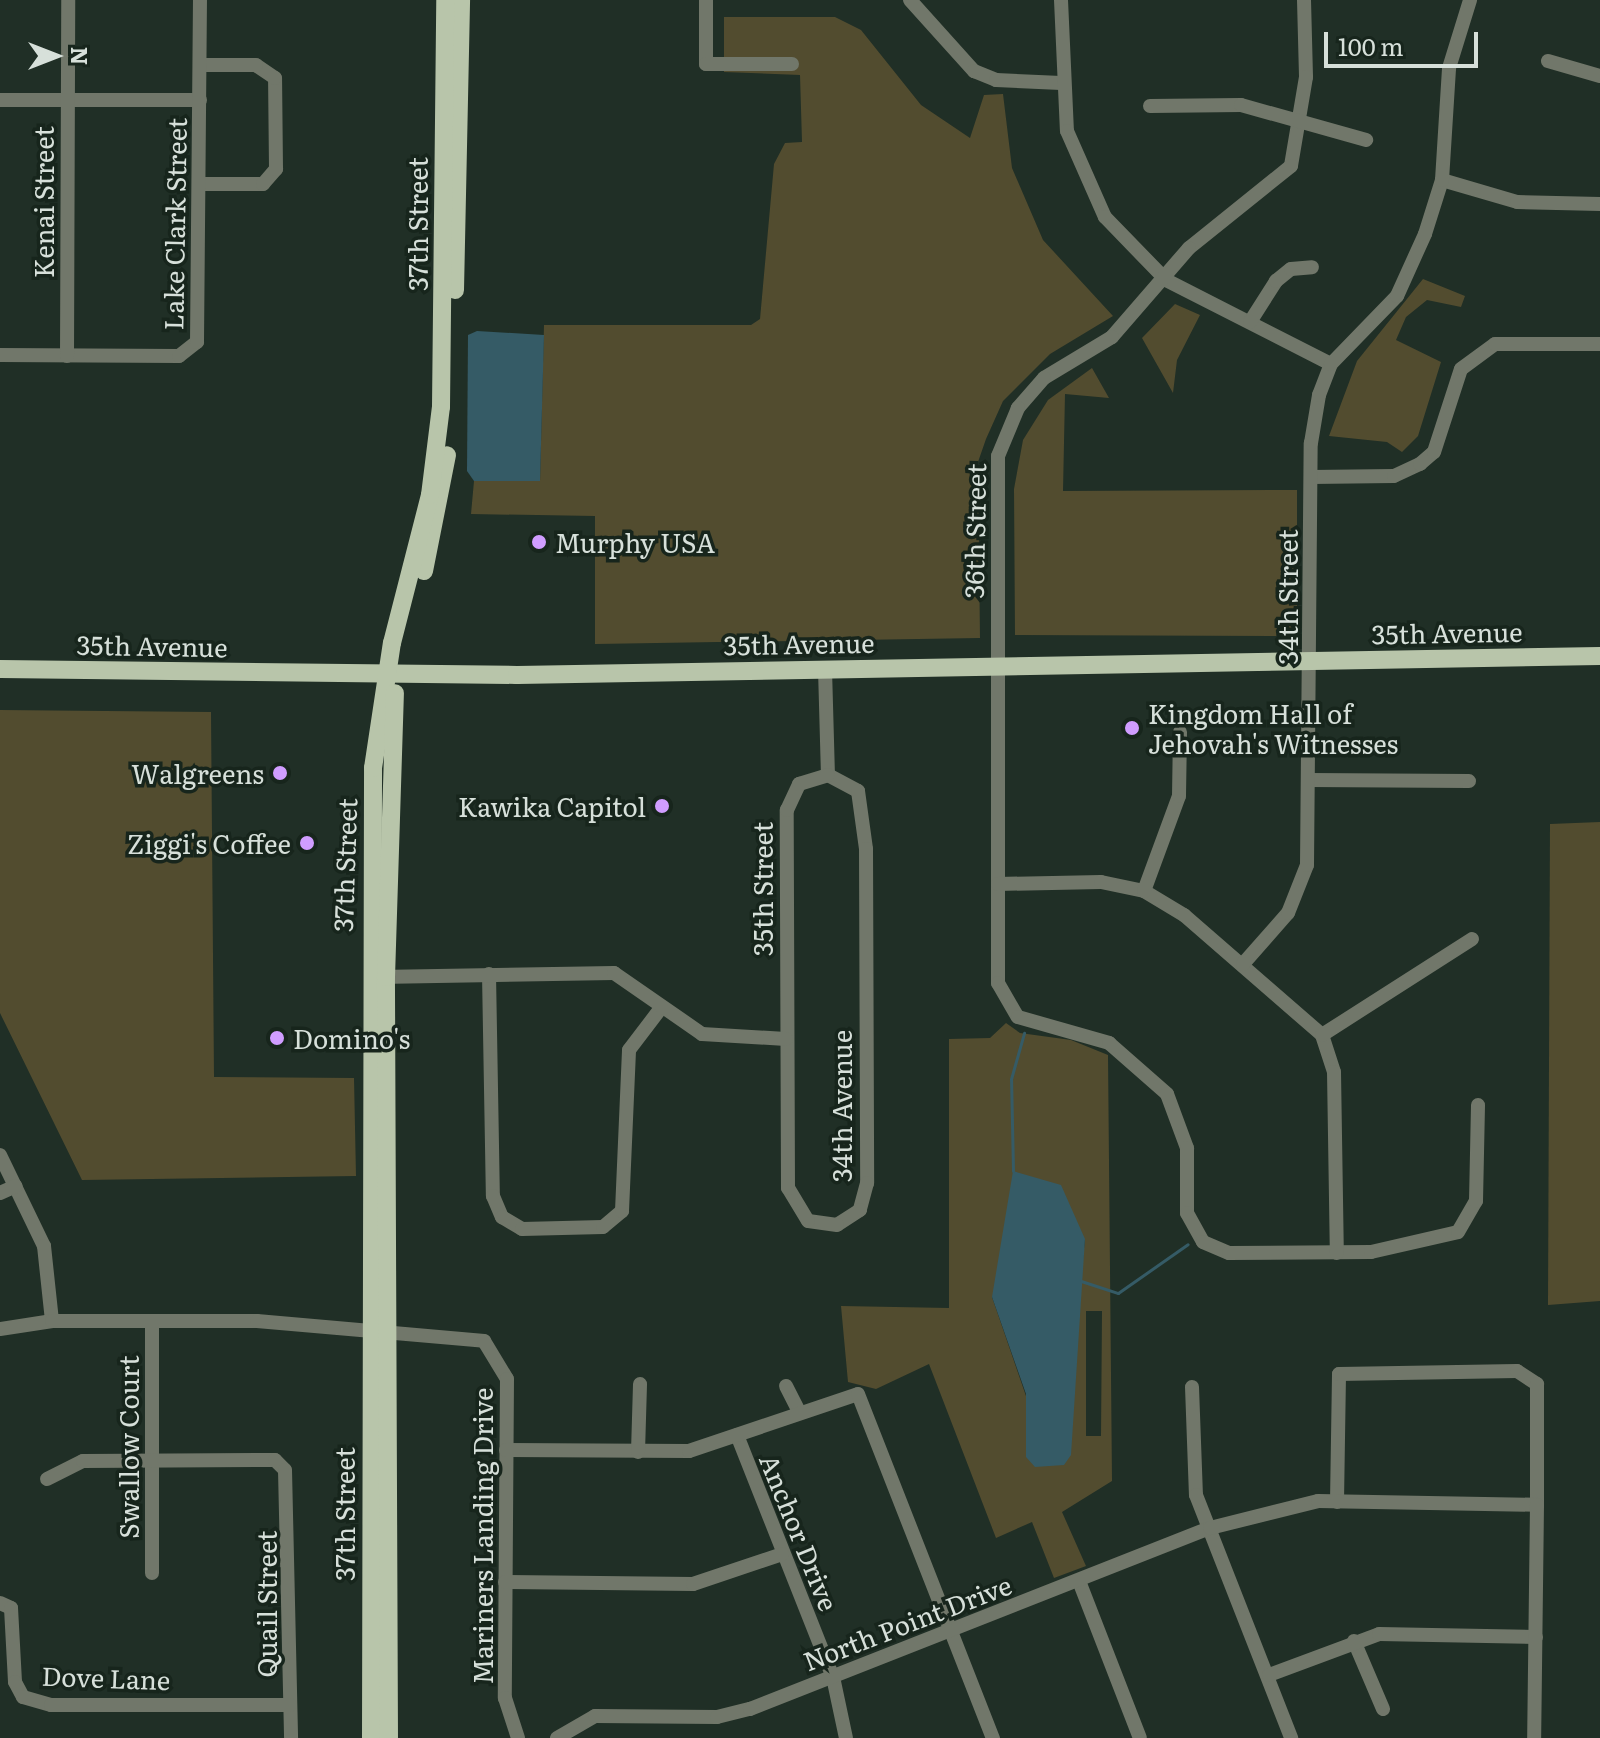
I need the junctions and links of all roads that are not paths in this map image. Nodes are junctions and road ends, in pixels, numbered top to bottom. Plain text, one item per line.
1 (68, 0) edge
2 (200, 0) edge
3 (445, 0) edge
4 (461, 0) edge
5 (706, 0) edge
6 (910, 0) edge
7 (1061, 0) edge
8 (1304, 0) edge
9 (1470, 0) edge
10 (1548, 61) dead end
11 (792, 64) dead end
12 (200, 65) junction
13 (1600, 76) edge
14 (1061, 83) junction
15 (0, 100) edge
16 (67, 100) junction
17 (200, 100) junction
18 (1150, 106) dead end
19 (1301, 124) junction
20 (1366, 140) dead end
21 (1442, 180) junction
22 (200, 184) junction
23 (1600, 204) edge
24 (1312, 267) dead end
25 (1166, 280) junction
26 (1250, 322) junction
27 (1600, 344) edge
28 (0, 355) edge
29 (67, 356) junction
30 (1331, 364) junction
31 (1311, 477) junction
32 (1600, 656) edge
33 (1311, 661) junction
34 (997, 665) junction
35 (0, 669) edge
36 (825, 669) junction
37 (392, 675) junction
38 (1180, 732) dead end
39 (828, 775) junction
40 (1309, 780) junction
41 (1469, 781) dead end
42 (998, 884) junction
43 (1144, 891) junction
44 (1472, 939) dead end
45 (1243, 964) junction
46 (489, 974) junction
47 (377, 977) junction
48 (661, 1008) junction
49 (1322, 1035) junction
50 (786, 1039) junction
51 (1478, 1105) dead end
52 (0, 1155) edge
53 (16, 1186) junction
54 (0, 1193) edge
55 (1337, 1253) junction
56 (52, 1321) junction
57 (152, 1322) junction
58 (0, 1329) edge
59 (378, 1334) junction
60 (640, 1384) dead end
61 (786, 1386) dead end
62 (1192, 1387) dead end
63 (799, 1411) junction
64 (737, 1435) junction
65 (506, 1450) junction
66 (638, 1452) junction
67 (152, 1460) junction
68 (47, 1479) dead end
69 (1337, 1502) junction
70 (1537, 1505) junction
71 (1210, 1528) junction
72 (782, 1554) junction
73 (152, 1573) dead end
74 (1079, 1581) junction
75 (505, 1582) junction
76 (0, 1603) edge
77 (956, 1628) junction
78 (1536, 1637) junction
79 (1354, 1641) junction
80 (1269, 1675) junction
81 (833, 1677) junction
82 (290, 1705) junction
83 (1383, 1709) dead end
84 (291, 1738) edge
85 (371, 1738) edge
86 (389, 1738) edge
87 (518, 1738) edge
88 (557, 1738) edge
89 (846, 1738) edge
90 (993, 1738) edge
91 (1140, 1738) edge
92 (1291, 1738) edge
93 (1534, 1738) edge

1 - 16 street, Kenai Street
2 - 12 street, Lake Clark Street
3 - 37 main road, 37th Street
4 - 37 main road, 37th Street
5 - 11 street
6 - 14 street
7 - 14 street
8 - 19 street, 36th Street
9 - 21 street
10 - 13 street
12 - 17 street, Lake Clark Street
12 - 22 street
14 - 25 street
15 - 16 street
16 - 17 street
16 - 29 street, Kenai Street
17 - 22 street, Lake Clark Street
18 - 19 street
19 - 20 street
19 - 25 street, 36th Street
21 - 23 street
21 - 30 street
22 - 29 street, Lake Clark Street
24 - 26 street
25 - 26 street
25 - 34 street, 36th Street
26 - 30 street
27 - 31 street
28 - 29 street, Lake Clark Street
30 - 31 street, 34th Street
31 - 33 street, 34th Street
32 - 33 main road, 35th Avenue
33 - 34 main road, 35th Avenue
33 - 40 street, 34th Street
34 - 36 main road, 35th Avenue
34 - 42 street
35 - 37 main road, 35th Avenue
36 - 37 main road, 35th Avenue
36 - 39 street
37 - 47 main road, 37th Street
38 - 43 street
39 - 50 street, 35th Street
39 - 50 street, 34th Avenue
40 - 41 street
40 - 45 street, 34th Street
42 - 43 street
42 - 55 street
43 - 45 street
44 - 49 street
45 - 49 street
46 - 47 street
46 - 48 street
46 - 48 street
47 - 59 main road, 37th Street
48 - 50 street
49 - 55 street
51 - 55 street
52 - 53 street
53 - 54 street
53 - 56 street
56 - 57 street, Mariners Landing Drive
56 - 58 street, Mariners Landing Drive
57 - 59 street, Mariners Landing Drive
57 - 67 street, Swallow Court
59 - 65 street, Mariners Landing Drive
59 - 85 main road, 37th Street
59 - 86 main road, 37th Street
60 - 66 street
61 - 63 street
62 - 71 street
63 - 64 street
63 - 77 street
64 - 66 street
64 - 72 street, Anchor Drive
65 - 66 street
65 - 75 street, Mariners Landing Drive
67 - 68 street
67 - 73 street, Swallow Court
67 - 82 street, Quail Street
69 - 70 street, North Point Drive
69 - 70 street
69 - 71 street, North Point Drive
70 - 78 street
71 - 74 street, North Point Drive
71 - 80 street
72 - 75 street
72 - 81 street, Anchor Drive
74 - 77 street, North Point Drive
74 - 91 street
75 - 87 street, Mariners Landing Drive
76 - 82 street, Dove Lane
77 - 81 street, North Point Drive
77 - 90 street
78 - 79 street
78 - 93 street
79 - 80 street
79 - 83 street
80 - 92 street
81 - 88 street, North Point Drive
81 - 89 street, Anchor Drive
82 - 84 street, Quail Street

